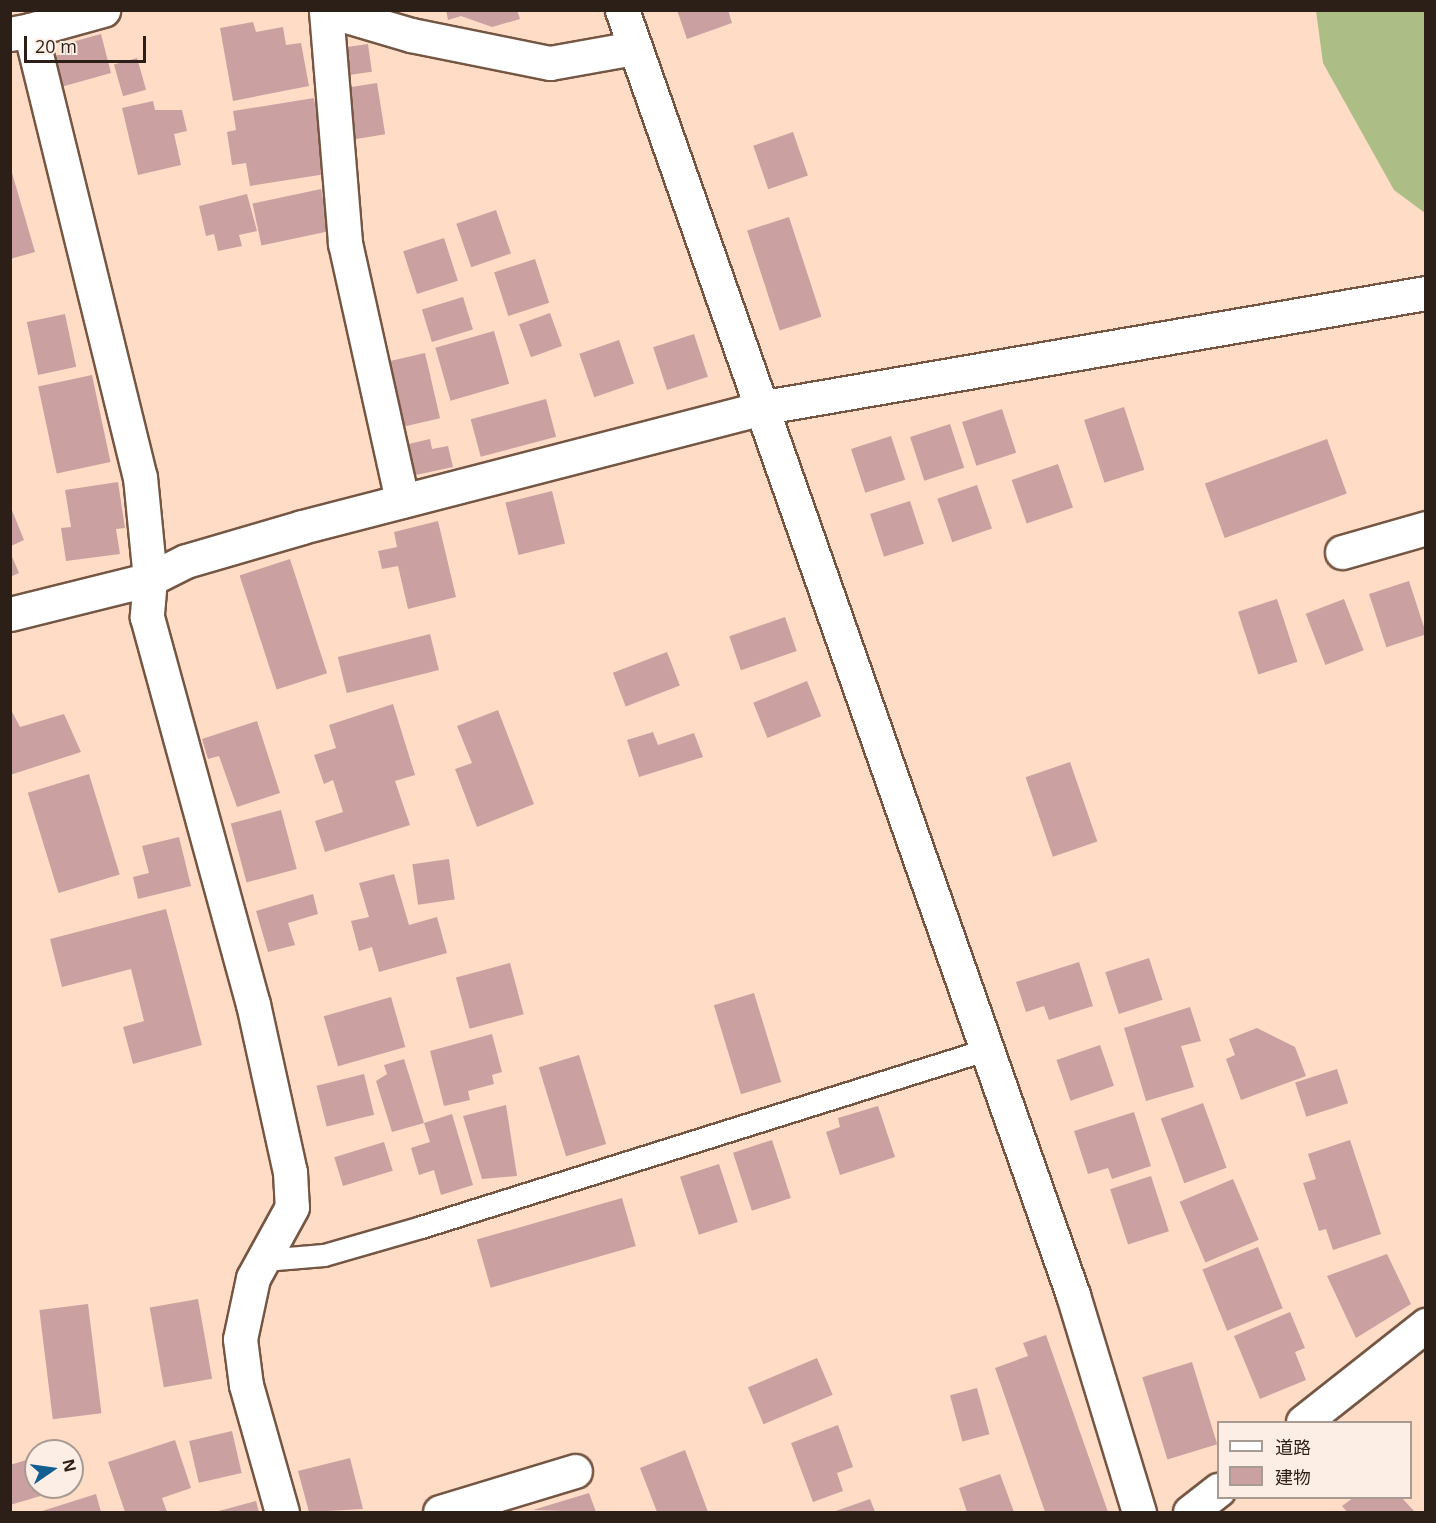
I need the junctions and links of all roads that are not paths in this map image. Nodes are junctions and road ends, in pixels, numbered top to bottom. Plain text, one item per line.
1 (103, 10) edge
2 (622, 10) edge
3 (326, 11) edge
4 (20, 32) edge
5 (634, 48) junction
6 (1425, 293) edge
7 (765, 407) junction
8 (402, 501) junction
9 (1425, 528) edge
10 (1341, 552) dead end
11 (150, 579) junction
12 (10, 614) edge
13 (985, 1050) junction
14 (264, 1260) junction
15 (1425, 1325) edge
16 (1304, 1421) edge
17 (575, 1471) dead end
18 (1217, 1491) edge
19 (282, 1512) edge
20 (440, 1512) edge
21 (1139, 1512) edge
22 (1190, 1512) edge

1 - 4 street
2 - 5 street
3 - 5 street
3 - 8 street
4 - 11 street
5 - 7 street
6 - 7 street
7 - 8 street
7 - 13 street
8 - 11 street
9 - 10 street
11 - 12 street
11 - 14 street
13 - 14 lane
13 - 21 street
14 - 19 street
15 - 16 street
17 - 20 street
18 - 22 street

